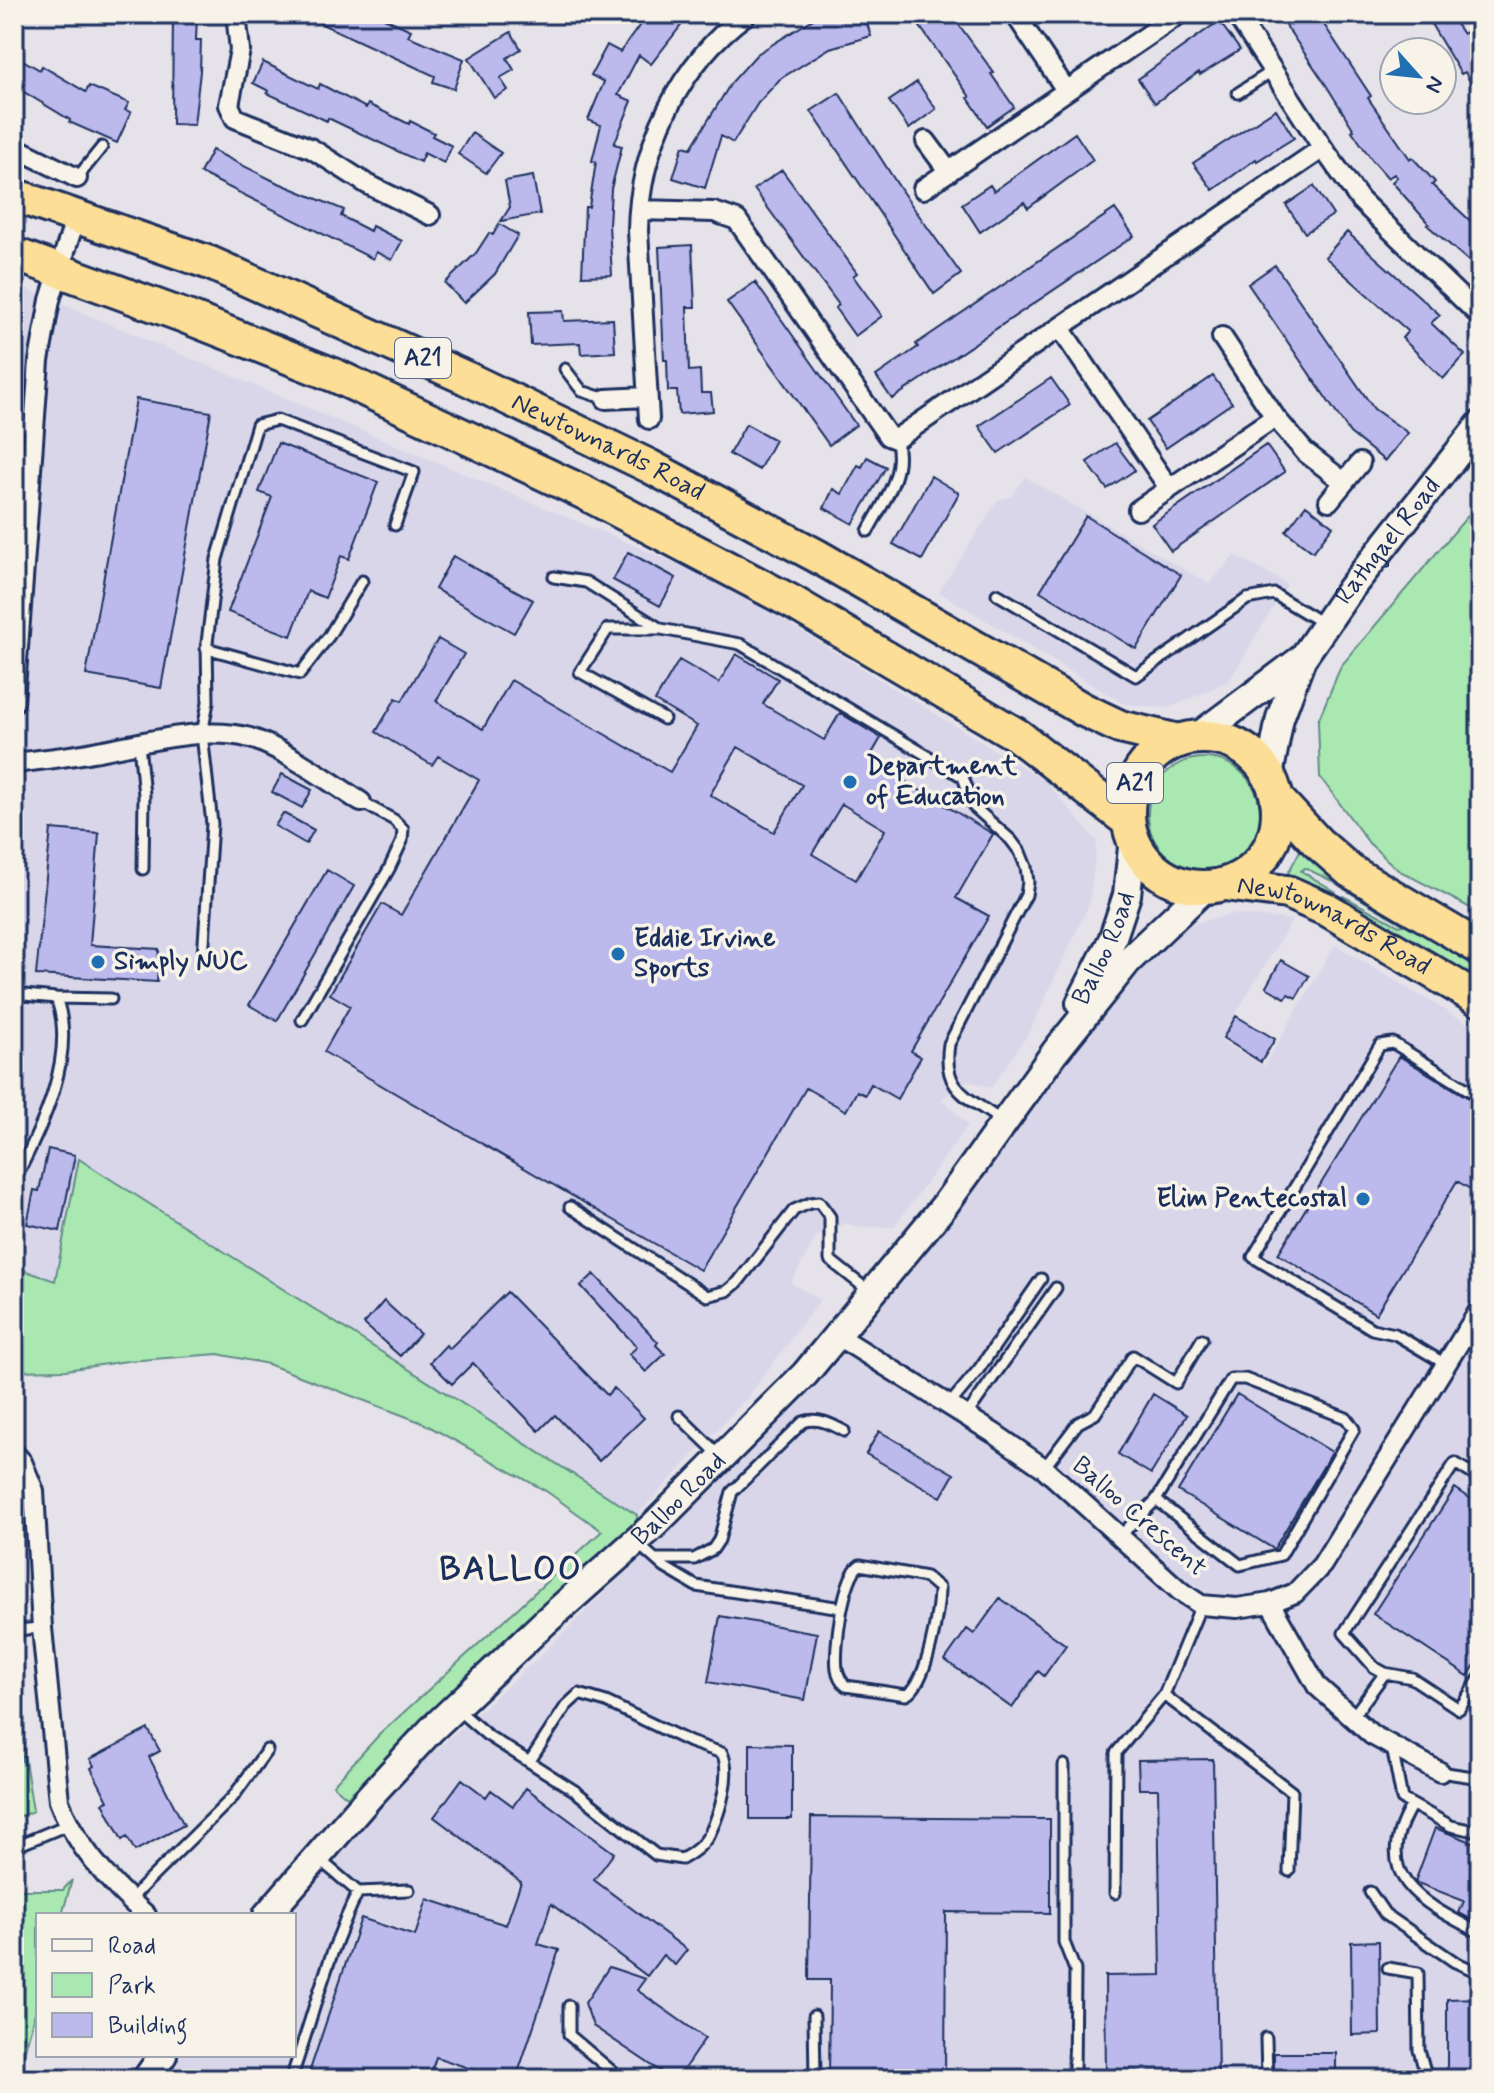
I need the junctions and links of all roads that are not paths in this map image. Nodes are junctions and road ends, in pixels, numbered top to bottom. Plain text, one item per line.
1 (236, 14) edge
2 (747, 14) edge
3 (1015, 14) edge
4 (1179, 14) edge
5 (1236, 14) edge
6 (1274, 70) junction
7 (1066, 90) junction
8 (1238, 93) dead end
9 (926, 141) dead end
10 (14, 147) edge
11 (102, 147) dead end
12 (1323, 148) junction
13 (949, 172) junction
14 (77, 178) joint
15 (923, 189) dead end
16 (14, 195) edge
17 (639, 210) junction
18 (430, 215) dead end
19 (76, 216) junction
20 (14, 254) edge
21 (58, 269) junction
22 (1480, 316) edge
23 (1060, 328) junction
24 (1222, 337) dead end
25 (565, 369) dead end
26 (647, 397) junction
27 (606, 399) joint
28 (1275, 417) junction
29 (649, 419) dead end
30 (14, 425) edge
31 (1480, 425) edge
32 (35, 428) junction
33 (896, 439) junction
34 (1360, 463) dead end
35 (1344, 482) junction
36 (1169, 488) junction
37 (1329, 501) dead end
38 (1138, 510) dead end
39 (395, 525) dead end
40 (868, 531) dead end
41 (554, 577) dead end
42 (362, 581) dead end
43 (997, 594) dead end
44 (1324, 624) junction
45 (661, 629) junction
46 (17, 635) edge
47 (206, 648) junction
48 (1302, 659) junction
49 (14, 702) edge
50 (664, 719) dead end
51 (202, 734) junction
52 (1188, 739) junction
53 (139, 744) junction
54 (14, 763) edge
55 (1273, 788) junction
56 (361, 802) joint
57 (1131, 829) junction
58 (143, 869) dead end
59 (1215, 885) junction
60 (1480, 948) edge
61 (203, 957) dead end
62 (14, 994) edge
63 (56, 998) junction
64 (111, 999) dead end
65 (1480, 1000) edge
66 (302, 1020) dead end
67 (1055, 1052) junction
68 (1480, 1097) edge
69 (1005, 1124) junction
70 (14, 1181) edge
71 (570, 1207) dead end
72 (1041, 1279) dead end
73 (1056, 1288) dead end
74 (872, 1294) junction
75 (1480, 1309) edge
76 (838, 1336) junction
77 (1202, 1339) dead end
78 (1447, 1365) junction
79 (949, 1405) junction
80 (679, 1416) dead end
81 (966, 1416) junction
82 (844, 1431) dead end
83 (14, 1453) edge
84 (722, 1457) junction
85 (1044, 1468) junction
86 (1480, 1479) edge
87 (1156, 1500) junction
88 (1119, 1537) junction
89 (645, 1550) junction
90 (1270, 1603) junction
91 (1201, 1605) junction
92 (842, 1608) junction
93 (42, 1628) junction
94 (14, 1630) edge
95 (1385, 1673) junction
96 (1480, 1678) edge
97 (1164, 1695) junction
98 (455, 1708) junction
99 (1351, 1719) junction
100 (1392, 1747) junction
101 (267, 1750) dead end
102 (530, 1761) junction
103 (1064, 1765) dead end
104 (1480, 1767) edge
105 (1440, 1772) joint
106 (1477, 1778) edge
107 (1411, 1806) junction
108 (67, 1825) junction
109 (1480, 1832) edge
110 (14, 1847) edge
111 (317, 1856) junction
112 (1289, 1871) dead end
113 (409, 1890) dead end
114 (358, 1892) junction
115 (1370, 1892) dead end
116 (1115, 1893) dead end
117 (129, 1900) junction
118 (144, 1913) edge
119 (269, 1913) edge
120 (1480, 1933) edge
121 (1388, 1968) dead end
122 (1480, 1973) edge
123 (569, 2006) dead end
124 (814, 2016) dead end
125 (1266, 2038) dead end
126 (162, 2057) edge
127 (146, 2079) edge
128 (291, 2079) edge
129 (621, 2079) edge
130 (815, 2079) edge
131 (1074, 2079) edge
132 (1267, 2079) edge
133 (1427, 2079) edge

1 - 18 street
2 - 17 street
3 - 7 street
4 - 7 street
5 - 6 street
6 - 8 lane
6 - 12 street
7 - 13 street
9 - 13 street
10 - 14 street
11 - 14 lane
12 - 22 street
12 - 23 street
13 - 15 street
16 - 19 highway, Newtownards Road / A21
17 - 26 street
17 - 33 street
19 - 21 street
19 - 52 highway, Newtownards Road / A21
20 - 21 highway, Newtownards Road / A21
21 - 32 street
21 - 57 highway, Newtownards Road / A21
23 - 33 street
23 - 36 street
24 - 28 street
25 - 27 lane
26 - 27 street
26 - 29 street
28 - 35 street
28 - 36 street
30 - 32 lane
31 - 44 street, Rathgael Road
32 - 46 street
33 - 40 lane
34 - 35 street
35 - 37 street
36 - 38 street
39 - 47 lane
41 - 45 lane
42 - 47 lane
43 - 44 lane
44 - 48 street, Rathgael Road
45 - 50 lane
45 - 69 lane
46 - 49 street
47 - 51 lane
48 - 52 street, Rathgael Road
48 - 55 street, Rathgael Road
51 - 53 street
51 - 56 street
51 - 61 lane
52 - 55 highway, A21
52 - 57 highway, A21
53 - 54 street
53 - 58 lane
55 - 59 highway
55 - 60 highway, Newtownards Road / A21
56 - 66 lane
57 - 59 highway, A21
57 - 67 street, Balloo Road
59 - 65 highway, Newtownards Road / A21
59 - 67 street, Balloo Road
62 - 63 lane
63 - 64 lane
63 - 70 lane
67 - 69 street, Balloo Road
68 - 78 lane
69 - 74 street, Balloo Road
71 - 74 lane
72 - 79 lane
73 - 81 lane
74 - 76 street, Balloo Road
75 - 78 street, Balloo Crescent
76 - 79 street, Balloo Crescent
76 - 84 street, Balloo Road
77 - 85 lane
78 - 90 street, Balloo Crescent
79 - 81 street, Balloo Crescent
80 - 84 lane
81 - 85 street, Balloo Crescent
82 - 89 lane
83 - 93 street
84 - 89 street, Balloo Road
85 - 88 street, Balloo Crescent
86 - 95 lane
87 - 87 lane
87 - 88 lane
88 - 91 street, Balloo Crescent
89 - 92 lane
89 - 98 street, Balloo Road
90 - 91 street, Balloo Crescent
90 - 99 street
91 - 97 lane
92 - 92 lane
93 - 94 lane
93 - 108 street
95 - 96 lane
95 - 99 lane
97 - 112 lane
97 - 116 lane
98 - 102 lane
98 - 111 street, Balloo Road
99 - 100 street
100 - 105 street
100 - 107 lane
101 - 117 lane
102 - 102 lane
103 - 131 lane
104 - 106 lane
105 - 106 lane
107 - 109 lane
107 - 120 lane
108 - 110 lane
108 - 117 street
111 - 114 lane
111 - 119 street, Balloo Road
113 - 114 lane
114 - 128 lane
115 - 122 lane
117 - 118 street
121 - 133 lane
123 - 129 lane
124 - 130 lane
125 - 132 lane
126 - 127 street

